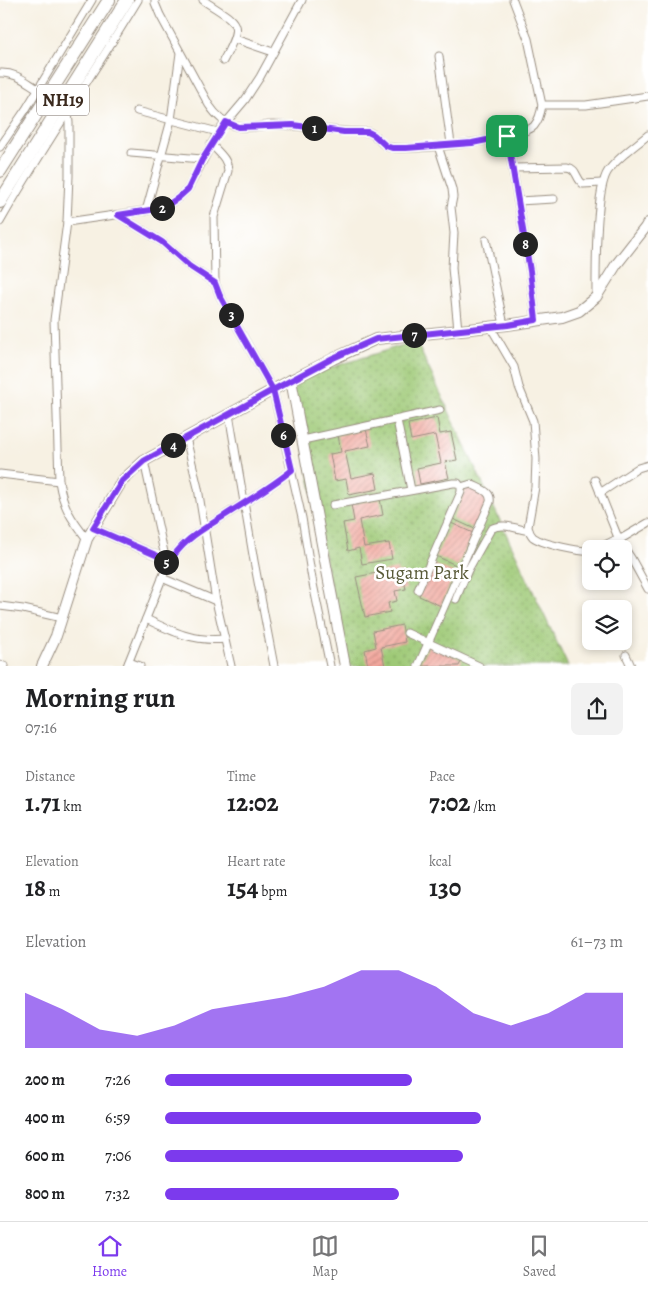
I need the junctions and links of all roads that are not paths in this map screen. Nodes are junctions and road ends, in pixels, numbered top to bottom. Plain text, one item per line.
1 (92, 0) edge
2 (109, 0) edge
3 (127, 0) edge
4 (138, 0) edge
5 (156, 0) edge
6 (203, 0) edge
7 (302, 0) edge
8 (513, 0) edge
9 (235, 39) junction
10 (274, 52) junction
11 (180, 53) junction
12 (439, 56) dead end
13 (223, 62) dead end
14 (0, 74) edge
15 (38, 89) junction
16 (648, 96) edge
17 (542, 105) junction
18 (137, 111) dead end
19 (68, 112) junction
20 (171, 120) junction
21 (226, 122) junction
22 (218, 132) junction
23 (648, 135) edge
24 (507, 136) junction
25 (211, 144) junction
26 (451, 144) junction
27 (438, 146) junction
28 (0, 147) edge
29 (131, 153) dead end
30 (162, 156) junction
31 (202, 160) junction
32 (513, 168) junction
33 (0, 171) edge
34 (602, 183) junction
35 (554, 199) dead end
36 (518, 201) junction
37 (0, 202) edge
38 (146, 211) junction
39 (118, 215) junction
40 (0, 222) edge
41 (67, 222) junction
42 (647, 227) edge
43 (486, 240) dead end
44 (215, 283) junction
45 (596, 297) junction
46 (536, 320) junction
47 (504, 325) junction
48 (490, 326) junction
49 (458, 330) junction
50 (291, 380) junction
51 (273, 390) junction
52 (440, 410) dead end
53 (229, 414) junction
54 (397, 420) junction
55 (186, 438) junction
56 (303, 440) junction
57 (144, 461) junction
58 (648, 465) edge
59 (292, 470) junction
60 (0, 474) edge
61 (595, 480) dead end
62 (59, 481) junction
63 (461, 487) junction
64 (411, 490) junction
65 (600, 493) junction
66 (245, 503) junction
67 (333, 505) dead end
68 (648, 523) edge
69 (93, 528) junction
70 (204, 528) junction
71 (529, 531) junction
72 (87, 539) junction
73 (619, 540) joint
74 (582, 552) edge
75 (632, 560) edge
76 (166, 563) junction
77 (162, 578) junction
78 (648, 589) edge
79 (418, 590) dead end
80 (456, 599) dead end
81 (216, 601) junction
82 (0, 606) edge
83 (62, 618) junction
84 (146, 620) junction
85 (407, 633) dead end
86 (225, 639) junction
87 (428, 643) junction
88 (626, 655) dead end
89 (128, 664) edge
90 (0, 665) edge
91 (329, 665) edge
92 (4, 666) edge
93 (42, 666) edge
94 (140, 666) edge
95 (230, 666) edge
96 (274, 666) edge
97 (320, 666) edge
98 (345, 666) edge
99 (418, 666) edge
100 (479, 666) edge
101 (631, 666) edge

1 - 15 street
2 - 33 highway, NH19
3 - 37 highway, NH19
4 - 19 street
5 - 11 street
6 - 9 street
7 - 10 street
8 - 17 street
9 - 10 street
9 - 13 street
10 - 21 street
11 - 20 street
11 - 21 street
12 - 26 street
14 - 15 street
15 - 28 street
16 - 17 street
17 - 24 street
18 - 20 street
19 - 40 street
19 - 41 street
20 - 22 street
20 - 30 street
21 - 22 street
21 - 27 street
22 - 25 street
23 - 34 street
24 - 26 street
24 - 32 street
25 - 31 street
25 - 44 street
26 - 27 street
27 - 49 street
29 - 30 street
30 - 31 street
30 - 38 street
31 - 38 street
32 - 34 street
32 - 36 street
34 - 45 street
35 - 36 street
36 - 46 street
38 - 39 street
39 - 41 street
39 - 44 street
41 - 62 street
42 - 45 street
43 - 47 street
44 - 51 street
45 - 46 street
46 - 47 street
47 - 48 street
48 - 49 street
48 - 71 street
49 - 50 street
50 - 51 street
50 - 56 street
51 - 53 street
51 - 59 street
52 - 54 street
53 - 55 street
53 - 66 street
54 - 56 street
54 - 64 street
55 - 57 street
55 - 70 street
56 - 98 street
57 - 69 street
57 - 76 street
58 - 65 street
59 - 66 street
59 - 91 street
60 - 62 street
61 - 65 street
62 - 72 street
63 - 64 street
63 - 79 street
63 - 87 street
64 - 67 street
65 - 73 street
66 - 70 street
66 - 96 street
68 - 73 street
69 - 72 street
69 - 76 street
70 - 76 street
70 - 81 street
71 - 74 street
71 - 80 street
72 - 83 street
75 - 78 street
76 - 77 street
77 - 81 street
77 - 84 street
81 - 86 street
82 - 83 street
83 - 93 street
84 - 86 street
84 - 89 street
85 - 87 street
86 - 95 street
87 - 99 street
87 - 100 street
88 - 101 street
89 - 94 street
90 - 92 street
91 - 97 street

